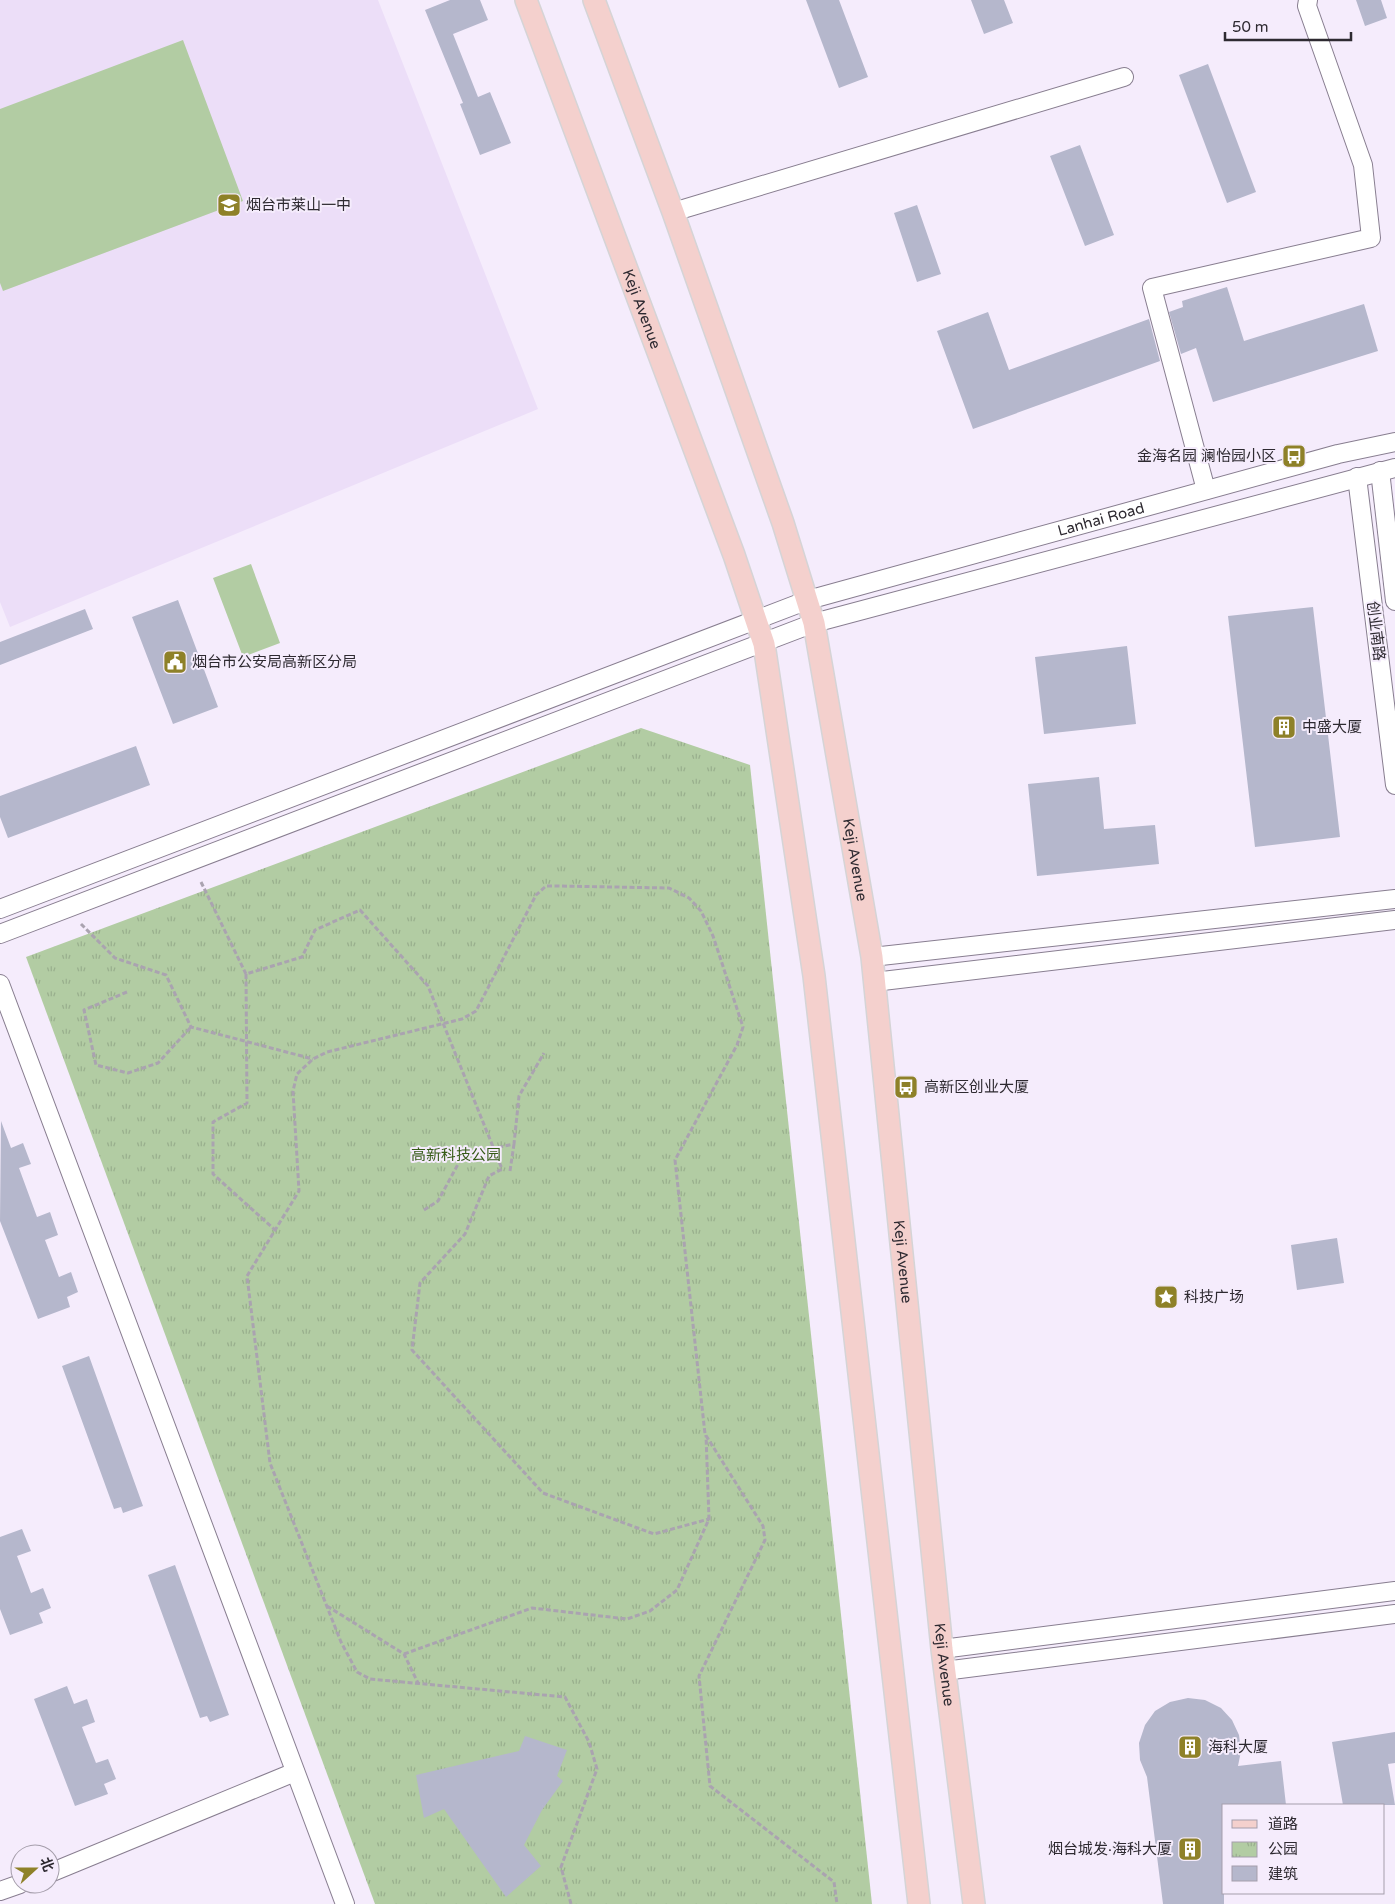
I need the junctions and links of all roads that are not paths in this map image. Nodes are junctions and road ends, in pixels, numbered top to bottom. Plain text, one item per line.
1 (526, 0) edge
2 (594, 0) edge
3 (1308, 0) edge
4 (1124, 77) dead end
5 (673, 212) junction
6 (1395, 442) edge
7 (1388, 470) edge
8 (1357, 477) junction
9 (1206, 490) junction
10 (808, 600) junction
11 (1395, 601) edge
12 (755, 619) junction
13 (814, 623) junction
14 (764, 644) junction
15 (1395, 785) edge
16 (1395, 899) edge
17 (0, 909) edge
18 (1395, 920) edge
19 (0, 934) edge
20 (872, 957) junction
21 (874, 982) junction
22 (0, 984) edge
23 (1395, 1592) edge
24 (1395, 1614) edge
25 (942, 1649) junction
26 (944, 1671) junction
27 (295, 1772) junction
28 (60, 1869) edge
29 (345, 1904) edge
30 (919, 1904) edge
31 (974, 1904) edge

1 - 12 main road, Keji Avenue
2 - 5 main road
3 - 9 street
4 - 5 street
5 - 10 main road
6 - 9 street, Lanhai Road
7 - 8 street, Lanhai Road
7 - 11 street, 创业南路
8 - 13 street, Lanhai Road
8 - 15 street, 创业南路
9 - 10 street, Lanhai Road
10 - 12 street, Lanhai Road
10 - 13 main road, Keji Avenue
12 - 14 main road, Keji Avenue
12 - 17 street, Lanhai Road
13 - 14 street, Lanhai Road
13 - 20 main road, Keji Avenue
14 - 19 street, Lanhai Road
14 - 30 main road
16 - 20 street
18 - 21 street
20 - 21 main road, Keji Avenue
21 - 25 main road, Keji Avenue
22 - 27 street
23 - 25 street
24 - 26 street
25 - 26 main road, Keji Avenue
26 - 31 main road, Keji Avenue
27 - 28 street
27 - 29 street

